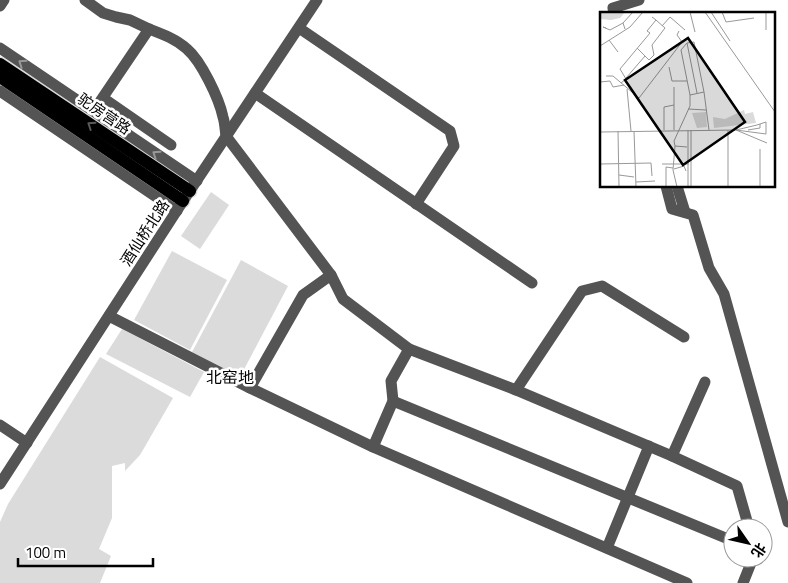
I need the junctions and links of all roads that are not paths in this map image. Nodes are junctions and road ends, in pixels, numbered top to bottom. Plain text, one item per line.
1 (4, 0) edge
2 (85, 0) edge
3 (317, 0) edge
4 (639, 0) edge
5 (0, 6) edge
6 (613, 12) edge
7 (299, 28) junction
8 (149, 29) junction
9 (0, 48) edge
10 (0, 64) edge
11 (0, 77) edge
12 (0, 91) edge
13 (255, 93) junction
14 (226, 136) junction
15 (171, 145) dead end
16 (667, 188) edge
17 (678, 188) edge
18 (187, 196) junction
19 (416, 204) junction
20 (685, 212) junction
21 (331, 275) junction
22 (532, 283) dead end
23 (109, 316) junction
24 (684, 337) dead end
25 (409, 349) junction
26 (705, 382) dead end
27 (250, 388) junction
28 (516, 390) junction
29 (393, 400) junction
30 (0, 425) edge
31 (27, 443) junction
32 (649, 446) junction
33 (374, 447) junction
34 (672, 456) junction
35 (0, 484) edge
36 (627, 497) junction
37 (746, 518) edge
38 (788, 522) edge
39 (723, 537) edge
40 (607, 548) junction
41 (749, 568) edge
42 (687, 583) edge
43 (743, 583) edge

1 - 5 street
2 - 8 street
3 - 7 street, 酒仙桥北路
4 - 6 street
7 - 13 street, 酒仙桥北路
7 - 19 street
8 - 14 street
8 - 15 street
18 -> 9 street
18 -> 10 main road, 驼房营路
11 - 18 main road, 驼房营路
12 - 18 street
13 - 14 street, 酒仙桥北路
13 - 19 street
14 - 18 street, 酒仙桥北路
14 - 21 street
16 - 20 street
17 - 20 street
18 - 23 street, 酒仙桥北路
19 - 22 street
20 - 38 street
21 - 25 street
21 - 27 street
23 - 27 street
23 - 31 street, 酒仙桥北路
24 - 28 street
25 - 28 street
25 - 29 street
26 - 34 street
27 - 33 street
28 - 32 street
29 - 33 street
29 - 36 street
30 - 31 street
31 - 35 street, 酒仙桥北路
32 - 34 street
32 - 36 street
33 - 40 street
34 - 37 street
36 - 39 street
36 - 40 street
40 - 42 street
41 - 43 street

